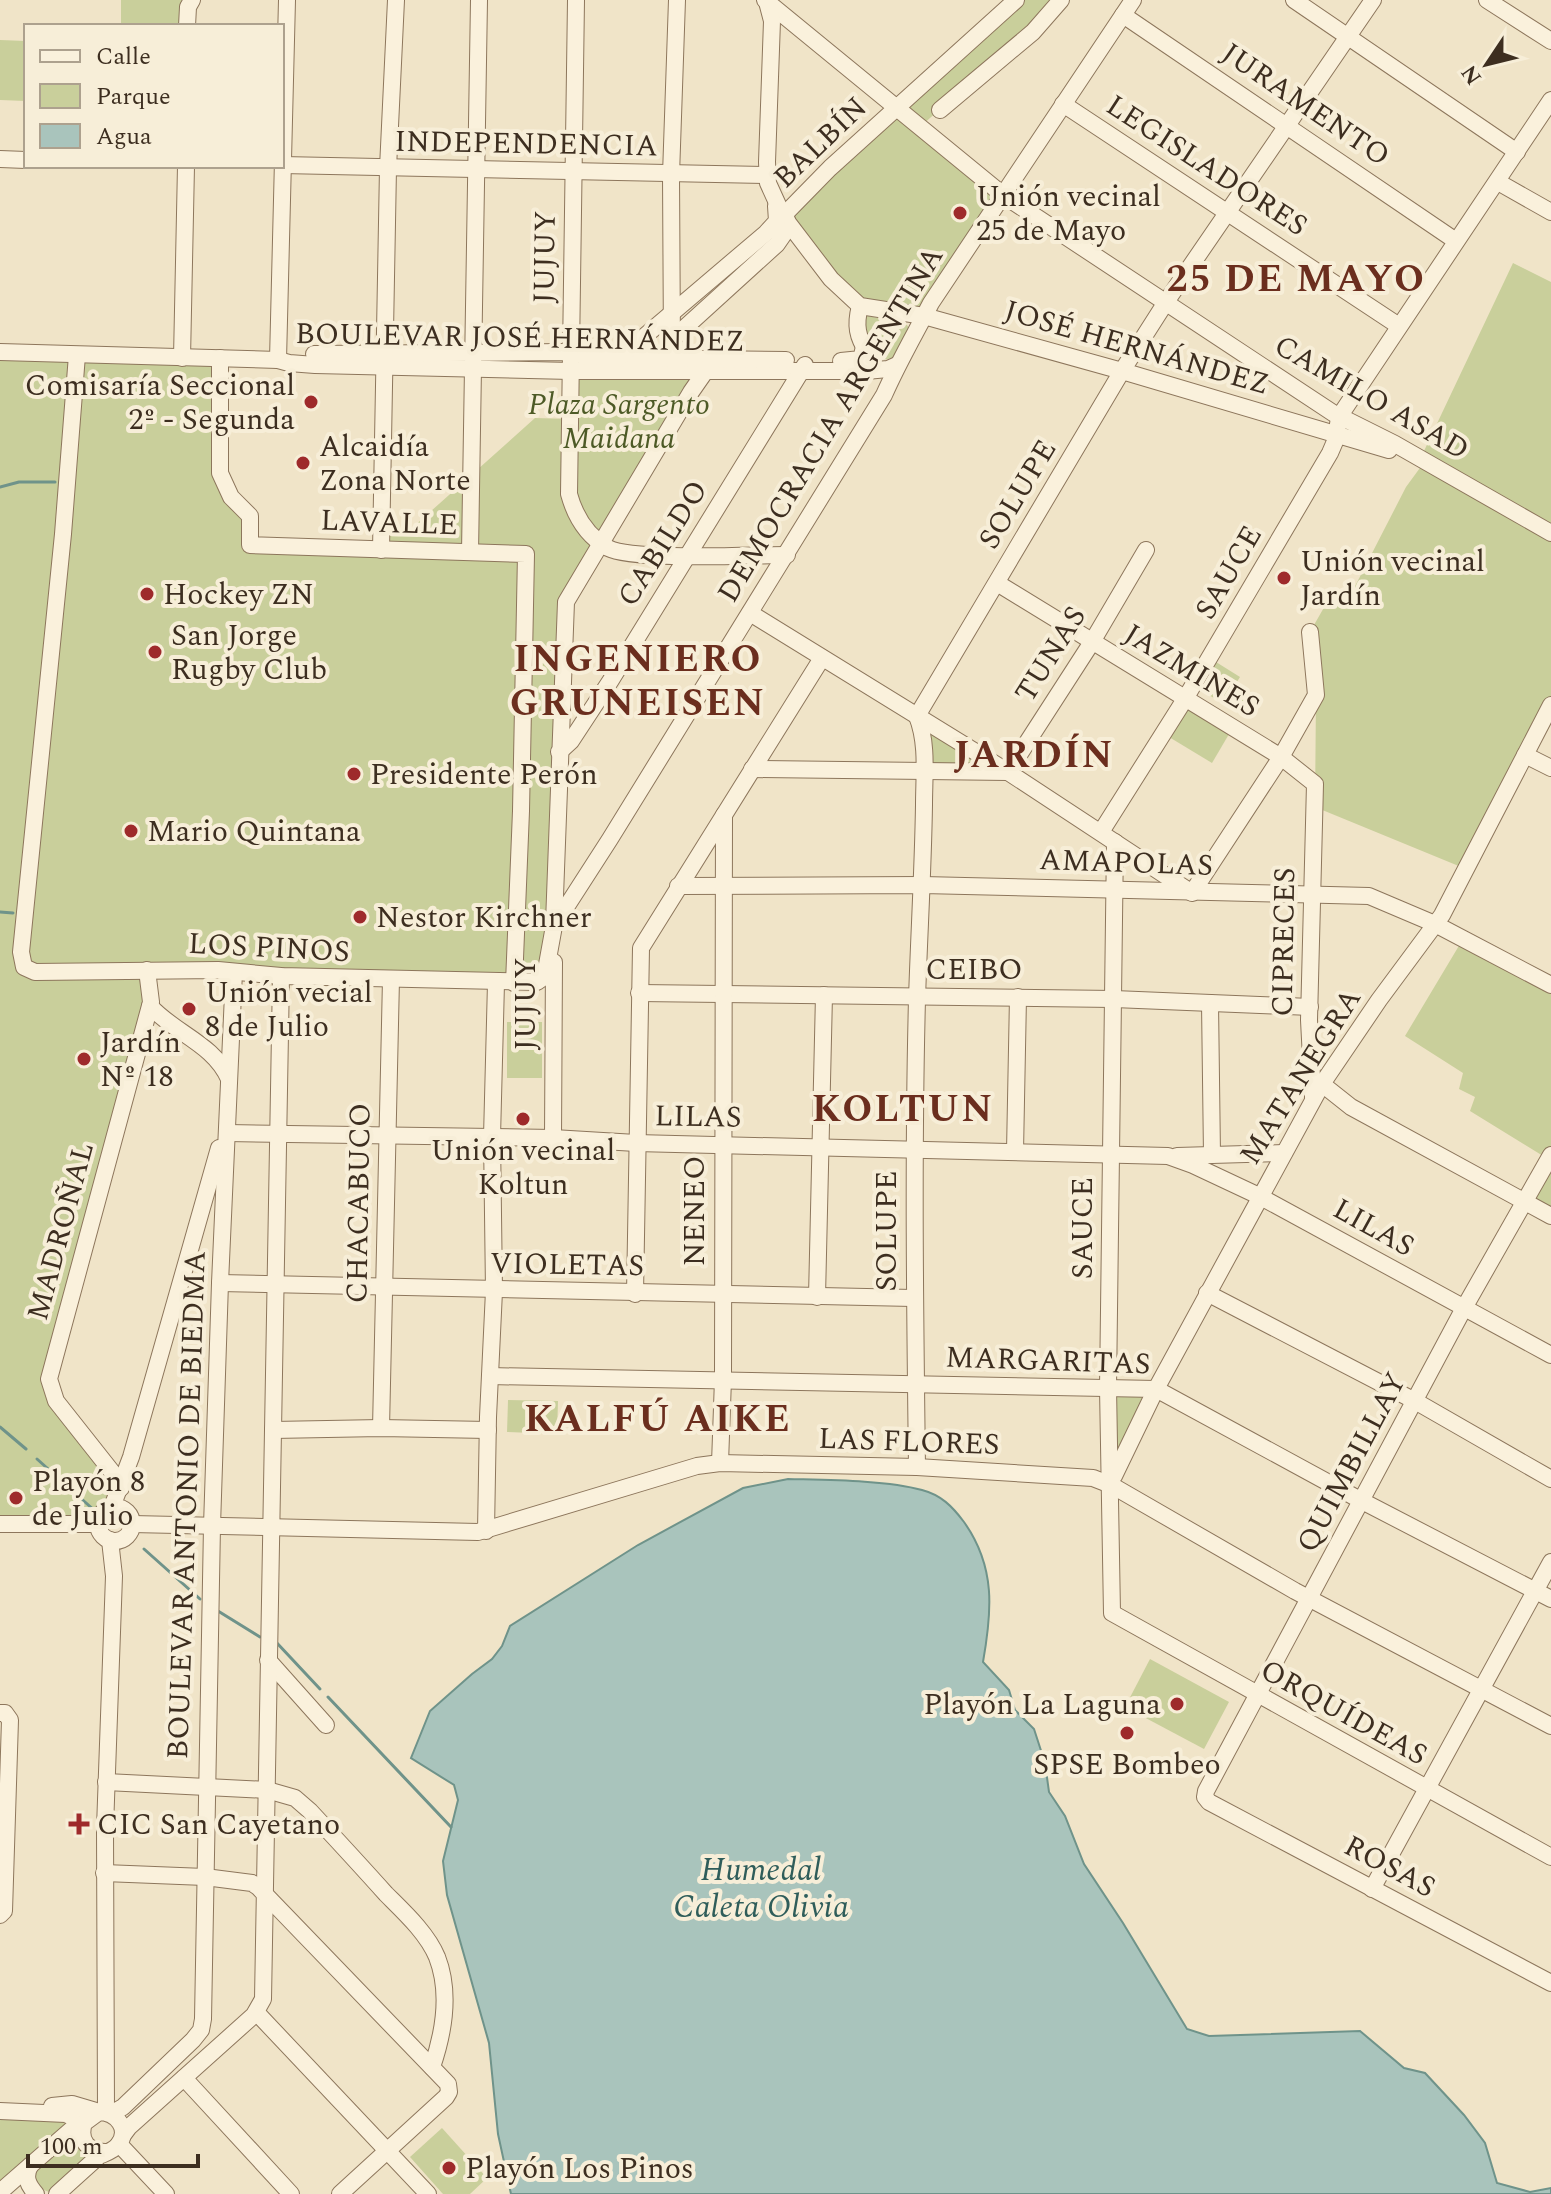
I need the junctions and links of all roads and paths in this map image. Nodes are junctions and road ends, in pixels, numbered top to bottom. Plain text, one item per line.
1 (192, 0) edge
2 (287, 0) edge
3 (396, 0) edge
4 (479, 0) edge
5 (576, 0) edge
6 (677, 0) edge
7 (1016, 0) edge
8 (1061, 0) edge
9 (1133, 0) edge
10 (1294, 0) edge
11 (1373, 0) edge
12 (1487, 0) edge
13 (778, 6) edge
14 (1123, 15) junction
15 (187, 24) edge
16 (1348, 38) junction
17 (1551, 41) edge
18 (1551, 100) edge
19 (1063, 104) junction
20 (896, 108) junction
21 (940, 110) dead end
22 (284, 124) edge
23 (1289, 126) junction
24 (1517, 152) junction
25 (0, 159) edge
26 (24, 160) edge
27 (284, 165) edge
28 (186, 168) edge
29 (283, 168) edge
30 (388, 168) junction
31 (477, 171) junction
32 (574, 172) junction
33 (671, 175) junction
34 (768, 175) junction
35 (1498, 182) junction
36 (1003, 195) junction
37 (775, 200) junction
38 (1229, 211) junction
39 (1551, 212) edge
40 (791, 227) junction
41 (772, 239) junction
42 (1456, 241) junction
43 (1166, 302) junction
44 (860, 306) junction
45 (672, 314) junction
46 (924, 316) junction
47 (1399, 326) junction
48 (673, 338) junction
49 (864, 347) junction
50 (0, 352) edge
51 (571, 352) junction
52 (77, 355) junction
53 (652, 357) junction
54 (673, 357) junction
55 (182, 358) junction
56 (220, 358) junction
57 (278, 360) junction
58 (386, 360) junction
59 (474, 360) junction
60 (624, 364) junction
61 (711, 365) junction
62 (897, 365) junction
63 (804, 366) junction
64 (879, 369) junction
65 (687, 370) junction
66 (571, 371) junction
67 (1122, 371) junction
68 (884, 395) junction
69 (1339, 417) junction
70 (1337, 434) junction
71 (1426, 461) junction
72 (1551, 533) edge
73 (602, 544) junction
74 (381, 550) junction
75 (1146, 550) dead end
76 (470, 552) junction
77 (787, 555) junction
78 (688, 556) junction
79 (997, 583) junction
80 (750, 613) junction
81 (1310, 632) dead end
82 (1092, 642) junction
83 (822, 658) junction
84 (1185, 699) junction
85 (1551, 705) edge
86 (917, 716) junction
87 (559, 752) junction
88 (1525, 755) junction
89 (1281, 757) junction
90 (1551, 768) edge
91 (752, 769) junction
92 (924, 772) junction
93 (1008, 772) junction
94 (1315, 784) joint
95 (724, 815) junction
96 (1108, 837) junction
97 (724, 885) junction
98 (923, 885) junction
99 (678, 886) junction
100 (1115, 888) junction
101 (1192, 893) junction
102 (1311, 894) junction
103 (1435, 924) junction
104 (554, 926) junction
105 (147, 970) junction
106 (234, 972) junction
107 (281, 976) junction
108 (391, 979) junction
109 (496, 983) junction
110 (514, 983) junction
111 (1551, 985) edge
112 (639, 993) junction
113 (723, 993) junction
114 (824, 995) junction
115 (917, 997) junction
116 (1018, 997) junction
117 (1114, 999) junction
118 (1210, 1003) junction
119 (150, 1006) junction
120 (1310, 1007) junction
121 (229, 1079) junction
122 (1322, 1084) junction
123 (1313, 1100) junction
124 (278, 1132) junction
125 (227, 1133) junction
126 (388, 1134) junction
127 (492, 1137) junction
128 (553, 1138) junction
129 (636, 1143) junction
130 (722, 1144) junction
131 (820, 1147) junction
132 (915, 1150) junction
133 (1015, 1152) junction
134 (1284, 1153) junction
135 (1110, 1154) junction
136 (1212, 1155) junction
137 (1551, 1155) edge
138 (1168, 1156) junction
139 (1259, 1196) junction
140 (1524, 1203) junction
141 (1551, 1216) edge
142 (220, 1283) junction
143 (276, 1283) junction
144 (384, 1285) junction
145 (494, 1291) junction
146 (1207, 1293) junction
147 (635, 1294) junction
148 (721, 1295) junction
149 (817, 1297) junction
150 (913, 1298) junction
151 (1464, 1308) junction
152 (1551, 1355) edge
153 (490, 1376) junction
154 (723, 1379) junction
155 (916, 1384) junction
156 (1108, 1388) junction
157 (1156, 1389) junction
158 (1415, 1401) junction
159 (381, 1428) junction
160 (273, 1430) junction
161 (488, 1430) junction
162 (720, 1463) junction
163 (917, 1467) junction
164 (1551, 1479) edge
165 (1111, 1485) junction
166 (121, 1488) junction
167 (1362, 1501) junction
168 (112, 1507) junction
169 (0, 1524) edge
170 (98, 1524) junction
171 (132, 1524) junction
172 (271, 1525) junction
173 (212, 1526) junction
174 (486, 1531) junction
175 (110, 1540) junction
176 (1551, 1562) edge
177 (1535, 1591) junction
178 (1309, 1598) junction
179 (1551, 1599) edge
180 (1112, 1613) joint
181 (268, 1660) junction
182 (1481, 1689) junction
183 (1257, 1696) junction
184 (4, 1714) edge
185 (326, 1725) dead end
186 (1551, 1726) edge
187 (106, 1782) junction
188 (206, 1789) junction
189 (1427, 1789) junction
190 (267, 1790) junction
191 (1205, 1797) joint
192 (1551, 1857) edge
193 (104, 1873) junction
194 (205, 1877) junction
195 (1372, 1889) junction
196 (264, 1891) junction
197 (1, 1915) edge
198 (1551, 1983) edge
199 (260, 2005) junction
200 (432, 2067) junction
201 (184, 2078) junction
202 (0, 2111) edge
203 (23, 2112) junction
204 (105, 2112) junction
205 (83, 2125) junction
206 (117, 2144) junction
207 (386, 2151) junction
208 (30, 2166) junction
209 (0, 2192) edge
210 (36, 2194) edge
211 (57, 2194) edge
212 (166, 2194) edge
213 (291, 2194) edge
214 (340, 2194) edge
215 (428, 2194) edge

1 - 15 street
2 - 22 street
3 - 30 street
4 - 31 street
5 - 32 street, JUJUY
6 - 33 street
7 - 20 street, BALBÍN
8 - 21 street
9 - 14 street, DEMOCRACIA ARGENTINA
10 - 16 street
11 - 16 street, SOLUPE
12 - 17 street
13 - 20 street, CAMILO ASAD
13 - 34 street
14 - 19 street, DEMOCRACIA ARGENTINA
14 - 23 street, JURAMENTO
16 - 23 street, SOLUPE
16 - 24 street
18 - 24 street
19 - 36 street, DEMOCRACIA ARGENTINA
19 - 38 street, LEGISLADORES
20 - 36 street, CAMILO ASAD
20 - 40 street, BALBÍN
23 - 38 street, SOLUPE
23 - 42 street, JURAMENTO
24 - 35 street
25 - 26 street
27 - 30 street, INDEPENDENCIA
28 - 55 street
29 - 57 street
30 - 31 street, INDEPENDENCIA
30 - 58 street
31 - 32 street, INDEPENDENCIA
31 - 59 street
32 - 33 street, INDEPENDENCIA
32 - 51 street, JUJUY
33 - 34 street, INDEPENDENCIA
33 - 45 street
34 - 37 street
35 - 39 street
35 - 42 street
36 - 43 street, CAMILO ASAD
36 - 46 street, DEMOCRACIA ARGENTINA
37 - 40 street
37 - 41 street
38 - 43 street, SOLUPE
38 - 47 street, LEGISLADORES
40 - 41 street
40 - 44 street
41 - 45 street
41 - 48 street
42 - 47 street
43 - 67 street, SOLUPE
43 - 69 street, CAMILO ASAD
44 - 46 street, JOSÉ HERNÁNDEZ
44 - 49 street
45 - 48 street
45 - 60 street
46 - 62 street, DEMOCRACIA ARGENTINA
46 - 67 street, JOSÉ HERNÁNDEZ
47 - 69 street
48 - 53 street
48 - 54 street
49 - 63 street, BOULEVAR JOSÉ HERNÁNDEZ
49 - 64 street
50 - 52 street
51 - 59 street, BOULEVAR JOSÉ HERNÁNDEZ
51 - 60 street, BOULEVAR JOSÉ HERNÁNDEZ
51 - 66 street, JUJUY
52 - 55 street
52 - 105 street, LOS PINOS
53 - 54 street, BOULEVAR JOSÉ HERNÁNDEZ
53 - 60 street
54 - 61 street, BOULEVAR JOSÉ HERNÁNDEZ
54 - 65 street
55 - 56 street
56 - 57 street
56 - 74 street, LAVALLE
57 - 58 street, BOULEVAR JOSÉ HERNÁNDEZ
58 - 59 street, BOULEVAR JOSÉ HERNÁNDEZ
58 - 74 street
59 - 66 street, BOULEVAR JOSÉ HERNÁNDEZ
59 - 76 street
60 - 65 street, BOULEVAR JOSÉ HERNÁNDEZ
60 - 66 street, BOULEVAR JOSÉ HERNÁNDEZ
61 - 63 street, BOULEVAR JOSÉ HERNÁNDEZ
61 - 65 street, BOULEVAR JOSÉ HERNÁNDEZ
61 - 73 street
62 - 64 street, BOULEVAR JOSÉ HERNÁNDEZ
62 - 68 street, DEMOCRACIA ARGENTINA
63 - 64 street, BOULEVAR JOSÉ HERNÁNDEZ
63 - 78 street, CABILDO
64 - 68 street
66 - 73 street, JUJUY
67 - 70 street, JOSÉ HERNÁNDEZ
67 - 79 street, SOLUPE
68 - 77 street, DEMOCRACIA ARGENTINA
69 - 70 street, SAUCE
69 - 71 street, CAMILO ASAD
70 - 71 street, JOSÉ HERNÁNDEZ
70 - 84 street, SAUCE
71 - 72 street, CAMILO ASAD
73 - 78 street
73 - 87 street, JUJUY
74 - 76 street, LAVALLE
75 - 82 street, TUNAS
76 - 110 street, LAVALLE
77 - 78 street
77 - 80 street, DEMOCRACIA ARGENTINA
78 - 87 street, CABILDO
79 - 82 street, JAZMINES
79 - 86 street, SOLUPE
80 - 83 street
80 - 104 street, DEMOCRACIA ARGENTINA
81 - 89 street
82 - 84 street, JAZMINES
82 - 93 street, TUNAS
83 - 86 street
83 - 91 street
84 - 89 street, JAZMINES
84 - 96 street, SAUCE
85 - 88 street, MATANEGRA
86 - 92 street, SOLUPE
86 - 93 street
87 - 104 street, JUJUY
88 - 90 street
88 - 103 street, MATANEGRA
89 - 94 street, JAZMINES
89 - 101 street
91 - 92 street
91 - 95 street
92 - 93 street
92 - 98 street, SOLUPE
93 - 96 street
94 - 102 street, CIPRECES
95 - 97 street, NENEO
95 - 99 street
96 - 100 street, SAUCE
96 - 101 street
97 - 98 street, AMAPOLAS
97 - 99 street, AMAPOLAS
97 - 113 street, NENEO
98 - 100 street, AMAPOLAS
98 - 115 street, SOLUPE
99 - 112 street
100 - 101 street, AMAPOLAS
100 - 117 street, SAUCE
101 - 102 street, AMAPOLAS
102 - 103 street, AMAPOLAS
102 - 120 street, CIPRECES
103 - 111 street, AMAPOLAS
103 - 122 street, MATANEGRA
104 - 110 street, LOS PINOS
104 - 128 street, JUJUY
105 - 106 street, LOS PINOS
105 - 119 street, MADROÑAL
106 - 107 street, LOS PINOS
106 - 121 street, BOULEVAR ANTONIO DE BIEDMA
107 - 108 street, LOS PINOS
107 - 124 street
108 - 109 street, LOS PINOS
108 - 126 street, CHACABUCO
109 - 110 street, LOS PINOS
109 - 127 street
112 - 113 street, CEIBO
112 - 129 street
113 - 114 street, CEIBO
113 - 130 street, NENEO
114 - 115 street, CEIBO
114 - 131 street
115 - 116 street, CEIBO
115 - 132 street, SOLUPE
116 - 117 street, CEIBO
116 - 133 street
117 - 118 street, CEIBO
117 - 135 street, SAUCE
118 - 120 street, CEIBO
118 - 136 street
119 - 121 street
119 - 166 street, MADROÑAL
120 - 123 street, CIPRECES
121 - 125 street, BOULEVAR ANTONIO DE BIEDMA
122 - 123 street, MATANEGRA
122 - 140 street
123 - 134 street, MATANEGRA
124 - 125 street, LILAS
124 - 126 street, LILAS
124 - 143 street
125 - 142 street, BOULEVAR ANTONIO DE BIEDMA
125 - 166 street
126 - 127 street, LILAS
126 - 144 street, CHACABUCO
127 - 128 street, LILAS
127 - 145 street
128 - 129 street, LILAS
129 - 130 street, LILAS
129 - 147 street
130 - 131 street, LILAS
130 - 148 street, NENEO
131 - 132 street, LILAS
131 - 149 street
132 - 133 street, LILAS
132 - 150 street, SOLUPE
133 - 135 street, LILAS
134 - 136 street, LILAS
134 - 139 street, MATANEGRA
135 - 138 street, LILAS
135 - 156 street, SAUCE
136 - 138 street, LILAS
137 - 140 street, QUIMBILLAY
138 - 139 street, LILAS
139 - 146 street, MATANEGRA
139 - 151 street, LILAS
140 - 141 street
140 - 151 street, QUIMBILLAY
142 - 143 street, VIOLETAS
142 - 173 street, BOULEVAR ANTONIO DE BIEDMA
143 - 144 street, VIOLETAS
143 - 160 street
144 - 145 street, VIOLETAS
144 - 159 street, CHACABUCO
145 - 147 street, VIOLETAS
145 - 153 street
146 - 157 street, MATANEGRA
146 - 158 street
147 - 148 street, VIOLETAS
148 - 149 street, VIOLETAS
148 - 154 street, NENEO
149 - 150 street, VIOLETAS
150 - 155 street, SOLUPE
151 - 152 street, LILAS
151 - 158 street, QUIMBILLAY
153 - 154 street, MARGARITAS
153 - 161 street
154 - 155 street, MARGARITAS
154 - 162 street, NENEO
155 - 156 street, MARGARITAS
155 - 163 street, SOLUPE
156 - 157 street, MARGARITAS
156 - 165 street, SAUCE
157 - 165 street, MATANEGRA
157 - 167 street, MARGARITAS
158 - 164 street
158 - 167 street, QUIMBILLAY
159 - 160 street
159 - 161 street
160 - 172 street
161 - 174 street
162 - 163 street, LAS FLORES
162 - 174 street, LAS FLORES
163 - 165 street, LAS FLORES
165 - 178 street, LAS FLORES
165 - 180 street, SAUCE
166 - 168 street
167 - 177 street, MARGARITAS
167 - 178 street, QUIMBILLAY
168 - 170 street
168 - 171 street
169 - 170 street
170 - 175 street
171 - 173 street, LAS FLORES
171 - 175 street
172 - 173 street, LAS FLORES
172 - 174 street, LAS FLORES
172 - 181 street
173 - 188 street, BOULEVAR ANTONIO DE BIEDMA
175 - 187 street
176 - 177 street
177 - 179 street, MARGARITAS
177 - 182 street
178 - 182 street, LAS FLORES
178 - 183 street, QUIMBILLAY
180 - 183 street, ORQUÍDEAS
181 - 185 street
181 - 190 street
182 - 186 street, LAS FLORES
182 - 189 street
183 - 189 street, ORQUÍDEAS
183 - 191 street, QUIMBILLAY
184 - 197 street
187 - 188 street
187 - 193 street
188 - 190 street
188 - 194 street, BOULEVAR ANTONIO DE BIEDMA
189 - 192 street, ORQUÍDEAS
189 - 195 street
190 - 196 street
190 - 200 street
191 - 195 street, ROSAS
193 - 194 street
193 - 204 street
194 - 196 street
194 - 204 street, BOULEVAR ANTONIO DE BIEDMA
195 - 198 street, ROSAS
196 - 199 street
196 - 200 street
199 - 201 street
199 - 207 street
200 - 207 street
201 - 206 street
201 - 213 street
202 - 203 street
203 - 204 street
203 - 205 street
204 - 205 street
204 - 206 street
205 - 206 street
205 - 208 street
206 - 211 street
206 - 212 street
207 - 214 street
207 - 215 street
208 - 209 street
208 - 210 street

